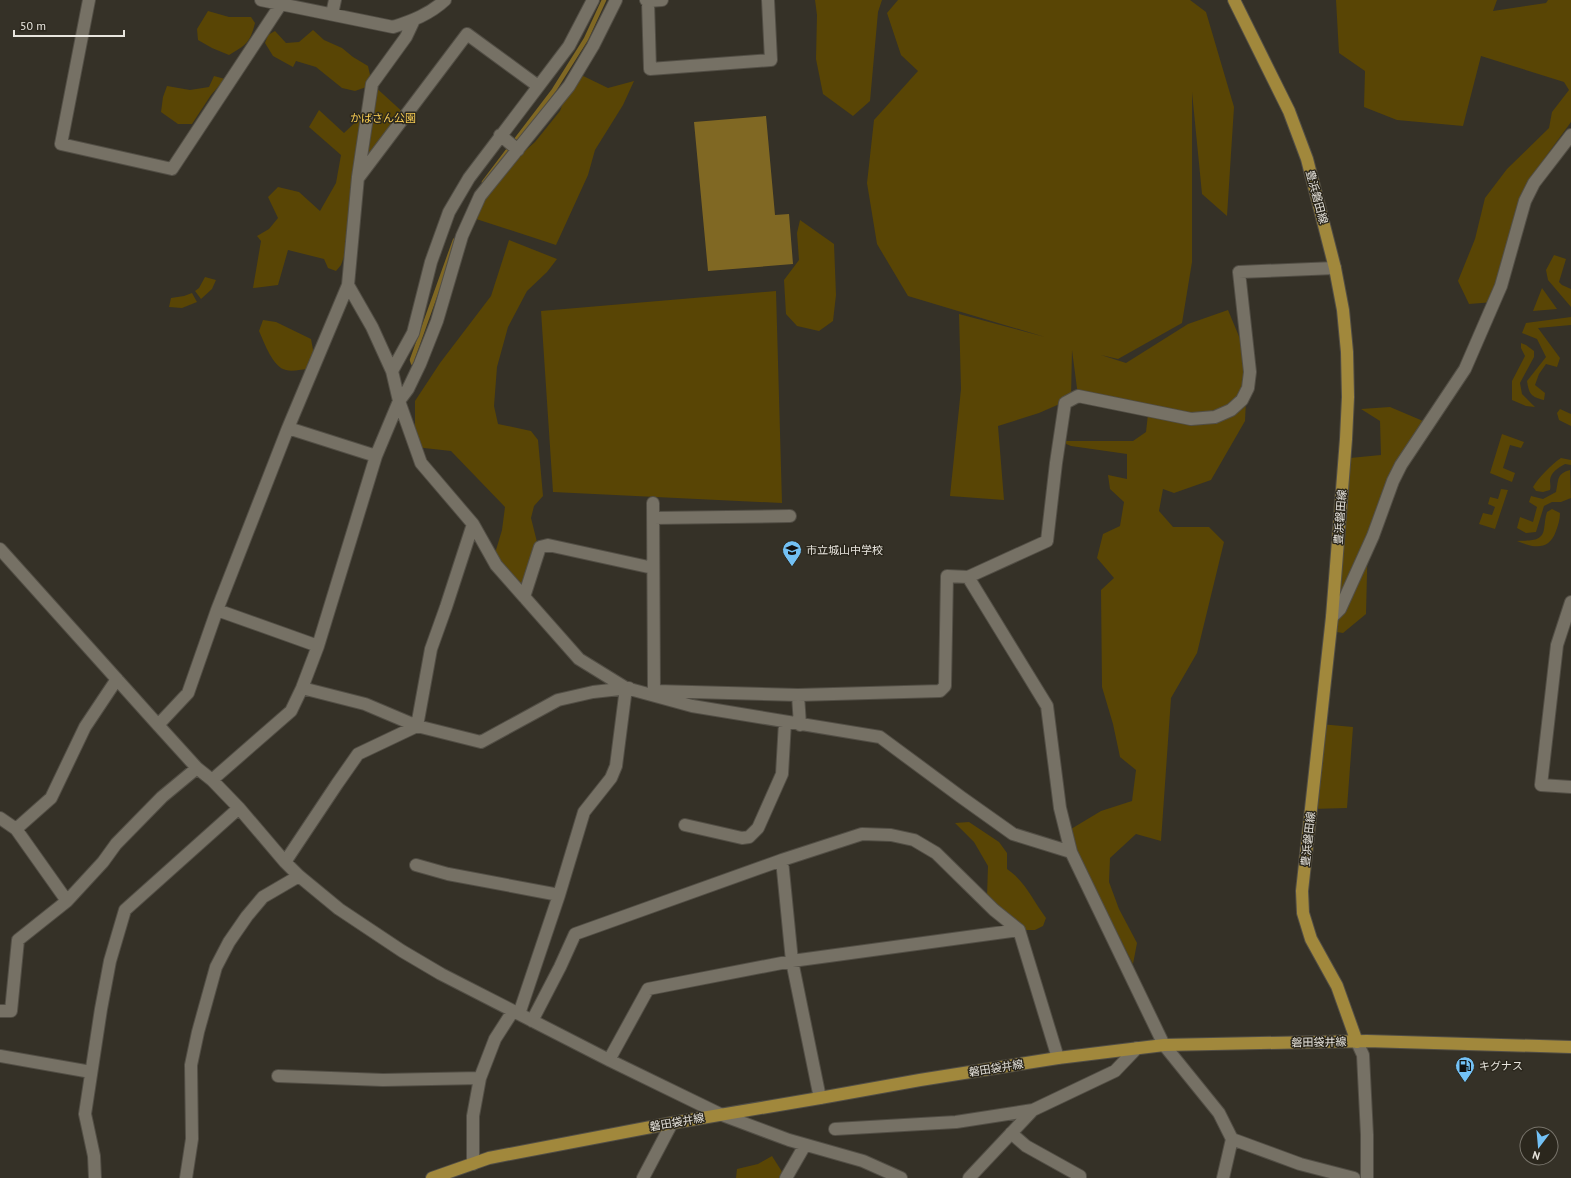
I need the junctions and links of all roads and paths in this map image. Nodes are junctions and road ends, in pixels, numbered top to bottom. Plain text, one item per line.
1 (89, 0) edge
2 (261, 0) edge
3 (335, 0) edge
4 (445, 0) edge
5 (593, 0) edge
6 (616, 0) edge
7 (662, 0) edge
8 (768, 0) edge
9 (1234, 0) edge
10 (647, 1) edge
11 (281, 4) junction
12 (332, 14) junction
13 (414, 20) junction
14 (538, 86) junction
15 (1571, 134) edge
16 (500, 135) junction
17 (518, 150) junction
18 (358, 177) junction
19 (1335, 268) junction
20 (348, 285) junction
21 (392, 371) junction
22 (399, 401) junction
23 (288, 428) junction
24 (376, 456) junction
25 (653, 503) dead end
26 (790, 516) dead end
27 (653, 518) junction
28 (473, 524) junction
29 (0, 551) edge
30 (653, 568) junction
31 (968, 576) junction
32 (524, 597) junction
33 (1571, 602) edge
34 (217, 610) junction
35 (1332, 617) junction
36 (318, 646) junction
37 (117, 679) junction
38 (302, 688) junction
39 (626, 688) junction
40 (654, 691) junction
41 (798, 695) junction
42 (784, 722) junction
43 (158, 725) junction
44 (800, 725) junction
45 (417, 726) junction
46 (197, 768) junction
47 (212, 780) junction
48 (1571, 787) edge
49 (239, 808) junction
50 (0, 818) edge
51 (685, 825) dead end
52 (16, 829) junction
53 (1071, 852) junction
54 (782, 860) junction
55 (285, 862) junction
56 (416, 864) dead end
57 (299, 876) junction
58 (559, 895) junction
59 (67, 901) junction
60 (1019, 930) junction
61 (792, 961) junction
62 (0, 1011) edge
63 (516, 1012) junction
64 (532, 1021) junction
65 (1357, 1042) junction
66 (1164, 1044) junction
67 (1137, 1048) junction
68 (1571, 1048) edge
69 (0, 1056) edge
70 (1058, 1058) junction
71 (609, 1060) junction
72 (91, 1072) junction
73 (278, 1076) dead end
74 (480, 1078) junction
75 (820, 1098) junction
76 (1033, 1110) junction
77 (722, 1115) junction
78 (672, 1123) junction
79 (835, 1129) dead end
80 (1011, 1133) junction
81 (1232, 1139) junction
82 (805, 1144) junction
83 (473, 1164) junction
84 (95, 1178) edge
85 (186, 1178) edge
86 (432, 1178) edge
87 (643, 1178) edge
88 (786, 1178) edge
89 (901, 1178) edge
90 (969, 1178) edge
91 (1080, 1178) edge
92 (1223, 1178) edge
93 (1354, 1178) edge
94 (1366, 1178) edge

1 - 11 street
2 - 11 street
3 - 12 street
4 - 13 street
5 - 14 street
6 - 17 street
7 - 10 street
8 - 10 street
9 - 19 main road, 豊浜磐田線
11 - 12 street
12 - 13 street
13 - 18 street
14 - 16 street
14 - 18 street
15 - 35 street
16 - 17 street
16 - 21 street
17 - 22 street
18 - 20 street
19 - 31 street
19 - 35 main road, 豊浜磐田線
20 - 21 street
20 - 23 street
21 - 22 street
22 - 24 street
22 - 28 street
23 - 24 street
23 - 34 street
24 - 36 street
25 - 27 street
26 - 27 street
27 - 30 street
28 - 32 street
28 - 45 street
29 - 37 street
30 - 32 street
30 - 40 street
31 - 41 street
31 - 53 street
32 - 39 street
33 - 48 street
34 - 36 street
34 - 43 street
35 - 65 main road, 豊浜磐田線
36 - 38 street
37 - 43 street
37 - 52 street
38 - 45 street
38 - 47 street
39 - 40 street
39 - 42 street
39 - 45 street
39 - 58 street
40 - 41 street
41 - 44 street
42 - 44 street
42 - 51 street
43 - 46 street
44 - 53 street
45 - 55 street
46 - 47 street
46 - 59 street
47 - 49 street
49 - 55 street
49 - 72 street
50 - 52 street
52 - 59 street
53 - 66 street
54 - 60 street
54 - 61 street
54 - 64 street
55 - 57 street
56 - 58 street
57 - 63 street
57 - 85 street
58 - 63 street
59 - 62 street
60 - 61 street
60 - 70 street
61 - 71 street
61 - 75 street
63 - 64 street
63 - 74 street
64 - 71 street
65 - 66 main road, 磐田袋井線
65 - 68 main road, 磐田袋井線
65 - 94 street
66 - 67 main road, 磐田袋井線
66 - 81 street
67 - 70 main road, 磐田袋井線
67 - 76 street
69 - 72 street
70 - 75 main road, 磐田袋井線
71 - 77 street
72 - 84 street
73 - 74 street
74 - 83 street
75 - 77 main road, 磐田袋井線
76 - 79 street
76 - 80 street
77 - 78 main road, 磐田袋井線
77 - 82 street
78 - 83 main road, 磐田袋井線
78 - 87 street
80 - 90 street
80 - 91 street
81 - 92 street
81 - 93 street
82 - 88 street
82 - 89 street
83 - 86 main road, 磐田袋井線

